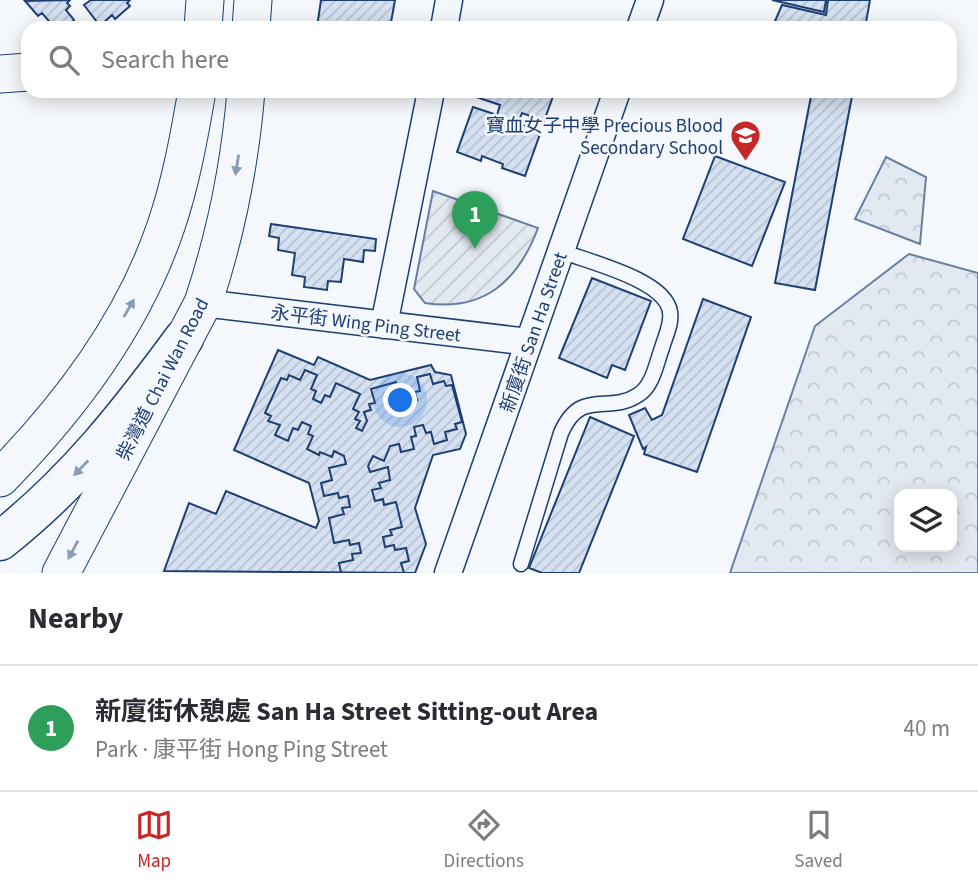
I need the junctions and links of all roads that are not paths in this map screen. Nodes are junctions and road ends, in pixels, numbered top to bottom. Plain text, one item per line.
1 (205, 0) edge
2 (253, 0) edge
3 (449, 0) edge
4 (650, 0) edge
5 (204, 21) edge
6 (252, 21) edge
7 (445, 21) edge
8 (642, 21) edge
9 (21, 72) edge
10 (0, 74) edge
11 (196, 98) edge
12 (245, 98) edge
13 (430, 98) edge
14 (615, 98) edge
15 (561, 251) junction
16 (203, 303) junction
17 (384, 325) junction
18 (184, 338) junction
19 (529, 342) junction
20 (0, 478) edge
21 (0, 541) edge
22 (521, 564) dead end
23 (61, 573) edge
24 (448, 573) edge

1 - 5 main road
2 - 6 main road
3 - 7 street
4 - 8 street
9 - 10 main road
20 -> 11 main road
12 -> 16 main road, 柴灣道 Chai Wan Road
13 - 17 street
14 - 15 street, 新廈街 San Ha Street
15 - 19 street, 新廈街 San Ha Street
15 - 22 lane
16 - 17 street, 永平街 Wing Ping Street
16 - 18 main road, 柴灣道 Chai Wan Road
17 - 19 street, 永平街 Wing Ping Street
18 -> 21 main road
18 -> 23 main road, 柴灣道 Chai Wan Road
19 - 24 street, 新廈街 San Ha Street

